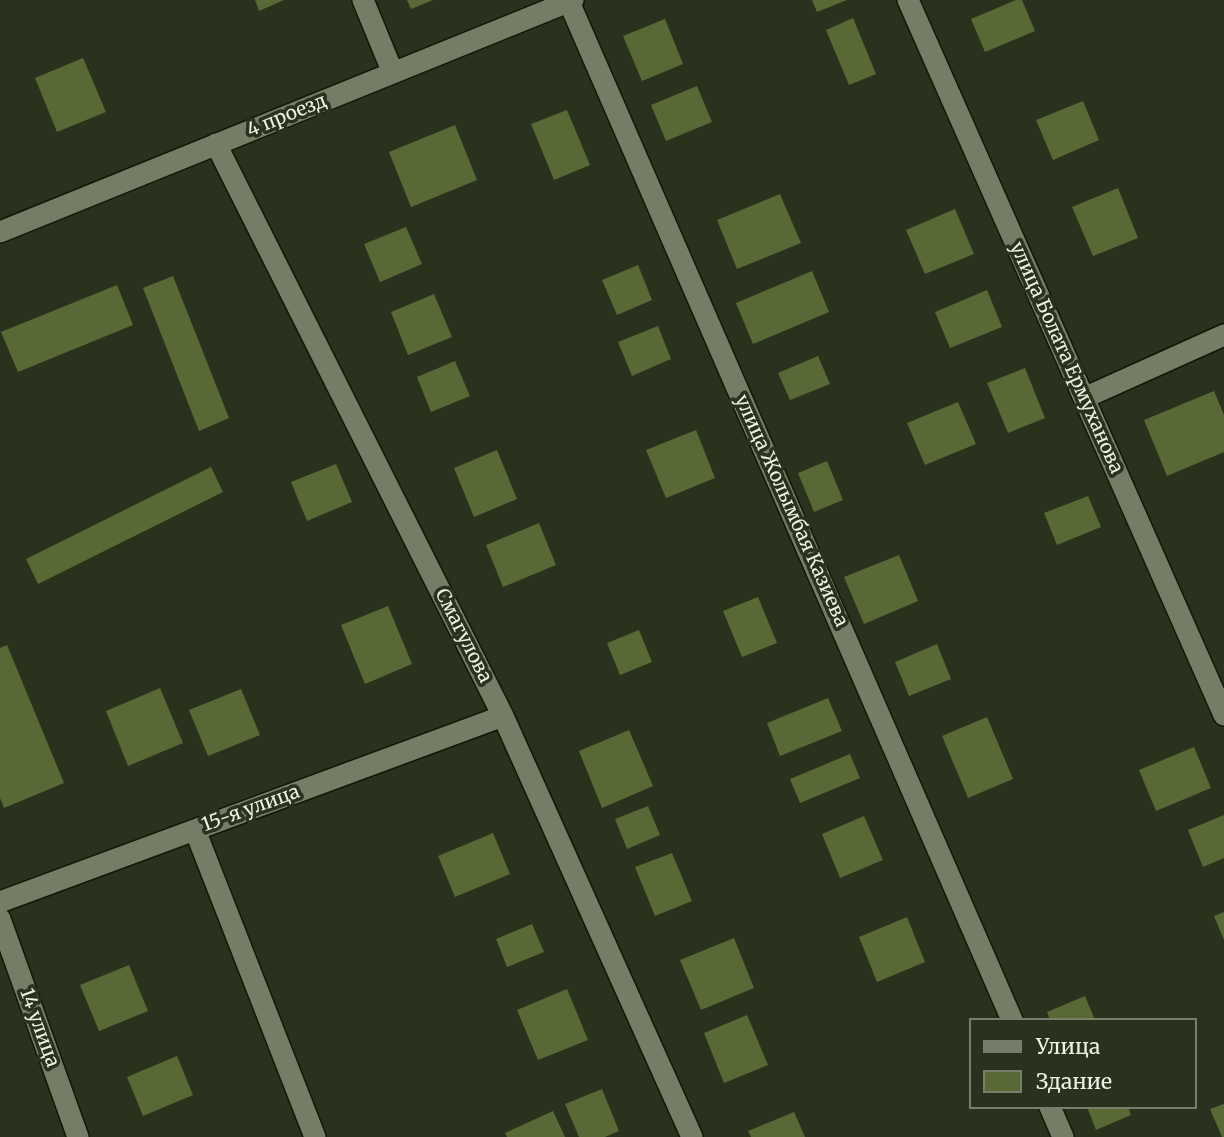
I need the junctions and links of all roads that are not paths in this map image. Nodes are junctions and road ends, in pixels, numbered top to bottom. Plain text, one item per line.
1 (363, 0) edge
2 (908, 0) edge
3 (571, 1) edge
4 (393, 73) junction
5 (216, 145) junction
6 (0, 232) edge
7 (1224, 334) edge
8 (1084, 398) junction
9 (1224, 715) edge
10 (503, 716) junction
11 (195, 830) junction
12 (0, 902) edge
13 (0, 919) edge
14 (1011, 1018) edge
15 (1052, 1109) edge
16 (78, 1137) edge
17 (315, 1137) edge
18 (692, 1137) edge
19 (1063, 1137) edge

1 - 4 street
2 - 8 street, улица Болата Ермуханова
3 - 4 street, 4 проезд
3 - 14 street, улица Жолымбая Казиева
4 - 5 street, 4 проезд
5 - 6 street, 4 проезд
5 - 10 street, Смагулова
7 - 8 street
8 - 9 street, улица Болата Ермуханова
10 - 11 street, 15-я улица
10 - 18 street, Смагулова
11 - 12 street, 15-я улица
11 - 17 street
13 - 16 street, 14 улица
15 - 19 street

